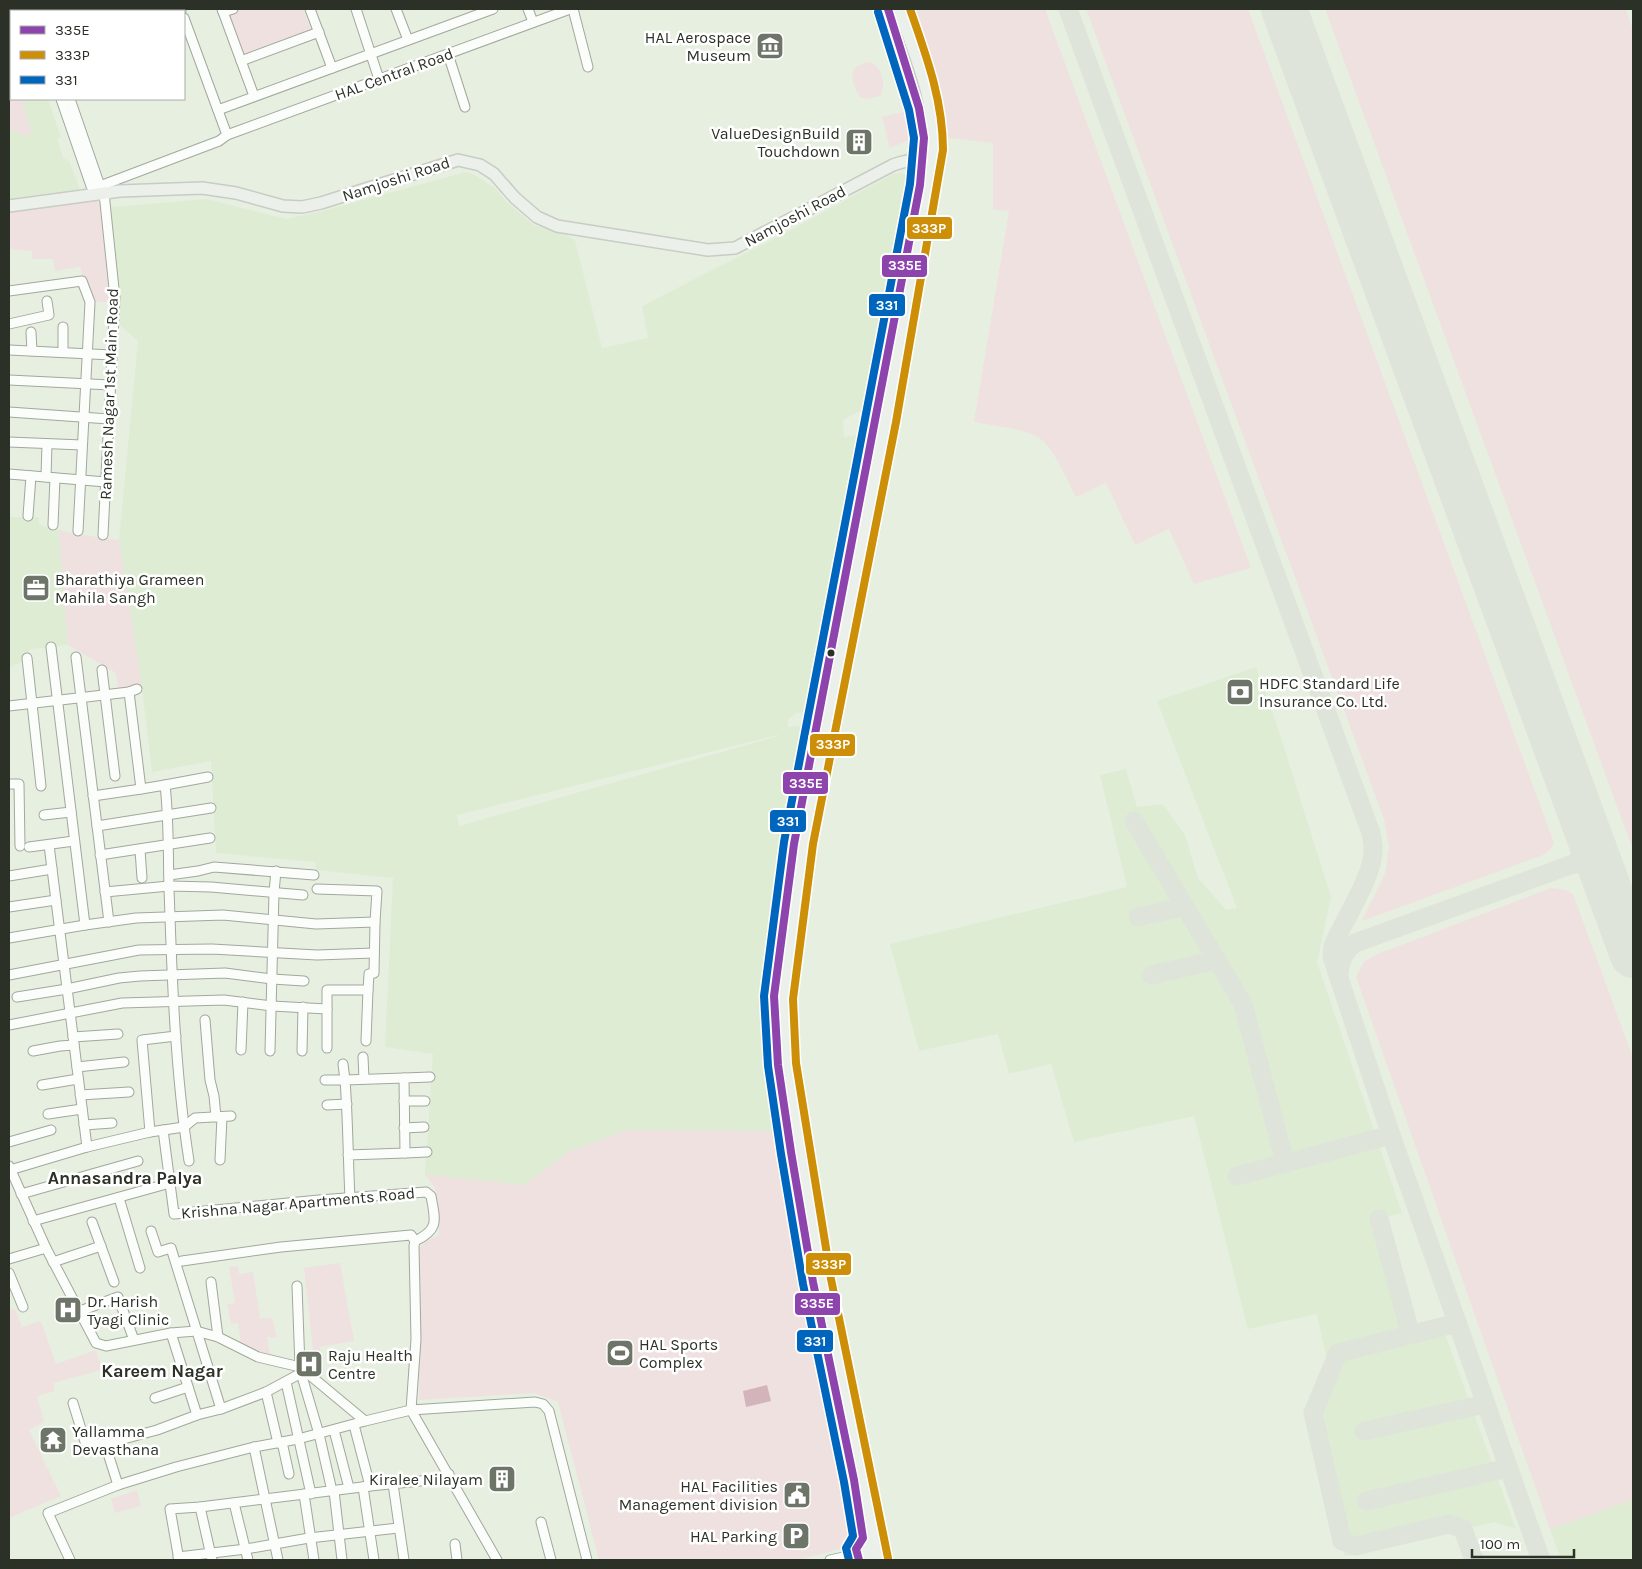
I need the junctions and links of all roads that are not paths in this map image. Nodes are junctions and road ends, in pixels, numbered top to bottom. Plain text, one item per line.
1 (233, 9) edge
2 (310, 9) edge
3 (356, 9) edge
4 (396, 9) edge
5 (528, 9) edge
6 (572, 9) edge
7 (888, 9) edge
8 (899, 9) edge
9 (487, 10) edge
10 (223, 11) edge
11 (185, 21) edge
12 (532, 22) junction
13 (319, 32) junction
14 (408, 40) junction
15 (372, 53) junction
16 (448, 54) junction
17 (241, 61) junction
18 (332, 68) junction
19 (588, 68) dead end
20 (380, 79) junction
21 (254, 96) junction
22 (60, 100) edge
23 (70, 100) edge
24 (465, 107) dead end
25 (218, 110) junction
26 (227, 135) junction
27 (926, 162) junction
28 (101, 191) junction
29 (9, 206) edge
30 (9, 291) edge
31 (47, 301) dead end
32 (9, 324) edge
33 (63, 327) dead end
34 (31, 332) dead end
35 (9, 350) edge
36 (32, 351) junction
37 (63, 352) junction
38 (88, 353) junction
39 (112, 354) junction
40 (9, 380) edge
41 (86, 384) junction
42 (111, 385) junction
43 (9, 412) edge
44 (84, 418) junction
45 (109, 419) junction
46 (9, 442) edge
47 (48, 444) junction
48 (82, 446) junction
49 (9, 474) edge
50 (30, 476) junction
51 (50, 477) junction
52 (81, 480) junction
53 (106, 482) junction
54 (28, 516) dead end
55 (53, 525) dead end
56 (78, 531) dead end
57 (103, 535) dead end
58 (51, 647) dead end
59 (76, 657) dead end
60 (27, 658) dead end
61 (102, 670) dead end
62 (104, 694) junction
63 (81, 697) junction
64 (56, 700) junction
65 (32, 704) junction
66 (9, 706) edge
67 (115, 776) dead end
68 (208, 777) dead end
69 (9, 784) edge
70 (165, 785) junction
71 (42, 786) dead end
72 (141, 789) junction
73 (93, 796) junction
74 (211, 808) dead end
75 (71, 812) junction
76 (44, 815) dead end
77 (168, 815) junction
78 (97, 826) junction
79 (800, 835) junction
80 (210, 838) dead end
81 (74, 841) junction
82 (168, 844) junction
83 (49, 845) junction
84 (140, 850) junction
85 (100, 854) junction
86 (52, 869) junction
87 (276, 871) junction
88 (169, 875) junction
89 (314, 875) dead end
90 (9, 876) edge
91 (142, 878) dead end
92 (169, 886) junction
93 (316, 889) dead end
94 (105, 892) junction
95 (274, 892) junction
96 (303, 895) dead end
97 (56, 900) junction
98 (9, 907) edge
99 (170, 917) junction
100 (274, 921) junction
101 (109, 922) junction
102 (375, 922) junction
103 (84, 925) junction
104 (60, 929) junction
105 (9, 938) edge
106 (172, 949) junction
107 (374, 953) junction
108 (273, 954) junction
109 (64, 964) junction
110 (9, 975) edge
111 (173, 975) junction
112 (272, 979) junction
113 (304, 981) dead end
114 (67, 989) junction
115 (368, 990) junction
116 (17, 997) dead end
117 (174, 1001) junction
118 (243, 1002) junction
119 (272, 1006) junction
120 (302, 1007) junction
121 (326, 1009) junction
122 (70, 1013) junction
123 (205, 1020) dead end
124 (9, 1025) edge
125 (118, 1034) dead end
126 (176, 1036) junction
127 (74, 1041) junction
128 (366, 1041) dead end
129 (326, 1048) dead end
130 (241, 1050) dead end
131 (34, 1051) dead end
132 (270, 1051) dead end
133 (302, 1051) dead end
134 (363, 1057) dead end
135 (124, 1062) dead end
136 (343, 1064) dead end
137 (77, 1067) junction
138 (430, 1077) dead end
139 (404, 1078) junction
140 (78, 1079) junction
141 (364, 1079) junction
142 (325, 1080) dead end
143 (345, 1080) junction
144 (42, 1086) dead end
145 (128, 1092) dead end
146 (80, 1095) junction
147 (404, 1101) junction
148 (424, 1101) dead end
149 (347, 1104) junction
150 (327, 1105) dead end
151 (82, 1109) junction
152 (48, 1114) dead end
153 (223, 1117) junction
154 (112, 1123) dead end
155 (84, 1125) junction
156 (184, 1127) junction
157 (424, 1127) dead end
158 (404, 1128) junction
159 (51, 1130) dead end
160 (163, 1130) junction
161 (150, 1132) junction
162 (9, 1142) edge
163 (87, 1147) junction
164 (427, 1152) dead end
165 (405, 1153) junction
166 (348, 1155) junction
167 (220, 1160) dead end
168 (138, 1161) dead end
169 (189, 1161) dead end
170 (9, 1168) edge
171 (170, 1184) junction
172 (12, 1185) edge
173 (21, 1194) junction
174 (119, 1198) junction
175 (350, 1198) junction
176 (33, 1221) junction
177 (92, 1222) dead end
178 (151, 1231) dead end
179 (415, 1240) junction
180 (101, 1246) junction
181 (46, 1248) junction
182 (9, 1259) edge
183 (182, 1261) dead end
184 (53, 1262) junction
185 (140, 1268) dead end
186 (9, 1272) edge
187 (114, 1282) dead end
188 (211, 1282) dead end
189 (297, 1286) dead end
190 (23, 1307) dead end
191 (80, 1311) junction
192 (196, 1331) junction
193 (172, 1333) junction
194 (218, 1337) junction
195 (134, 1340) junction
196 (302, 1371) junction
197 (286, 1382) junction
198 (188, 1387) junction
199 (266, 1392) junction
200 (155, 1398) dead end
201 (73, 1403) dead end
202 (220, 1409) junction
203 (411, 1410) junction
204 (197, 1415) junction
205 (365, 1421) junction
206 (354, 1426) junction
207 (334, 1430) junction
208 (318, 1434) junction
209 (298, 1440) junction
210 (280, 1443) junction
211 (106, 1444) junction
212 (254, 1447) junction
213 (289, 1474) dead end
214 (448, 1474) junction
215 (393, 1484) junction
216 (118, 1485) junction
217 (366, 1486) junction
218 (349, 1488) junction
219 (333, 1491) junction
220 (307, 1494) junction
221 (264, 1500) junction
222 (234, 1502) junction
223 (200, 1507) junction
224 (541, 1522) dead end
225 (398, 1528) junction
226 (369, 1531) junction
227 (339, 1534) junction
228 (309, 1538) junction
229 (868, 1538) junction
230 (276, 1544) junction
231 (455, 1544) dead end
232 (246, 1549) junction
233 (211, 1556) edge
234 (861, 1558) edge
235 (178, 1559) edge
236 (70, 1560) edge
237 (248, 1560) edge
238 (278, 1560) edge
239 (314, 1560) edge
240 (342, 1560) edge
241 (374, 1560) edge
242 (404, 1560) edge
243 (458, 1560) edge
244 (497, 1560) edge
245 (551, 1560) edge
246 (587, 1560) edge
247 (830, 1560) edge
248 (878, 1560) edge
249 (884, 1560) edge

1 - 10 street
2 - 13 street
3 - 15 street
4 - 14 street
5 - 12 street
6 - 12 street, HAL Central Road
6 - 19 street
7 - 27 main road
8 - 27 main road
9 - 14 street
10 - 17 street
11 - 25 street
12 - 16 street, HAL Central Road
13 - 17 street
13 - 18 street
14 - 15 street
15 - 18 street
15 - 20 street
16 - 20 street, HAL Central Road
16 - 24 street
17 - 21 street
18 - 21 street
20 - 26 street, HAL Central Road
21 - 25 street
22 - 28 street
23 - 28 street
25 - 26 street
26 - 28 street, HAL Central Road
27 - 28 main road, Namjoshi Road
27 - 79 main road
27 - 79 main road
28 - 29 main road, Namjoshi Road
28 - 39 street, Ramesh Nagar 1st Main Road
30 - 38 street
31 - 32 street
33 - 37 street
34 - 36 street
35 - 36 street
36 - 37 street
37 - 38 street
38 - 39 street
38 - 41 street
39 - 42 street, Ramesh Nagar 1st Main Road
40 - 41 street
41 - 42 street
41 - 44 street
42 - 45 street, Ramesh Nagar 1st Main Road
43 - 44 street
44 - 45 street
44 - 48 street
45 - 53 street, Ramesh Nagar 1st Main Road
46 - 47 street
47 - 48 street
47 - 51 street
48 - 52 street
49 - 50 street
50 - 51 street
50 - 54 street
51 - 52 street
51 - 55 street
52 - 53 street
52 - 56 street
53 - 57 street, Ramesh Nagar 1st Main Road
58 - 64 street
59 - 63 street
60 - 65 street
61 - 62 street
62 - 63 street
62 - 67 street
62 - 72 street
63 - 64 street
63 - 73 street
64 - 65 street
64 - 75 street
65 - 66 street
65 - 71 street
68 - 70 street
69 - 83 street
70 - 72 street
70 - 77 street
72 - 73 street
73 - 78 street
74 - 77 street
75 - 76 street
75 - 81 street
77 - 78 street
77 - 82 street
78 - 85 street
79 - 229 main road
80 - 82 street
81 - 83 street
81 - 103 street
82 - 84 street
82 - 88 street
83 - 86 street
84 - 85 street
84 - 91 street
85 - 94 street
86 - 90 street
86 - 97 street
87 - 88 street
87 - 89 street
87 - 95 street
88 - 92 street
92 - 94 street
92 - 95 street
92 - 99 street
93 - 102 street
94 - 101 street
95 - 96 street
95 - 100 street
97 - 98 street
97 - 104 street
99 - 100 street
99 - 101 street
99 - 106 street
100 - 102 street
100 - 108 street
101 - 103 street
102 - 107 street
103 - 104 street
104 - 105 street
104 - 109 street
106 - 108 street
106 - 109 street
106 - 111 street
107 - 108 street
107 - 115 street
108 - 112 street
109 - 110 street
109 - 114 street
111 - 112 street
111 - 114 street
111 - 117 street
112 - 113 street
112 - 119 street
114 - 116 street
114 - 122 street
115 - 121 street
115 - 128 street
117 - 118 street
117 - 122 street
117 - 126 street
118 - 119 street
118 - 130 street
119 - 120 street
119 - 132 street
120 - 121 street
120 - 133 street
121 - 129 street
122 - 124 street
122 - 127 street
123 - 153 street
125 - 127 street
126 - 156 street
126 - 161 street
127 - 131 street
127 - 137 street
134 - 141 street
135 - 137 street
136 - 143 street
137 - 140 street
138 - 139 street
139 - 141 street
139 - 147 street
140 - 144 street
140 - 146 street
141 - 143 street
142 - 143 street
143 - 149 street
145 - 146 street
146 - 151 street
147 - 148 street
147 - 158 street
149 - 150 street
149 - 166 street
151 - 152 street
151 - 155 street
153 - 156 street
153 - 167 street
154 - 155 street
155 - 163 street
156 - 160 street
156 - 169 street
157 - 158 street
158 - 165 street
159 - 162 street
160 - 161 street
160 - 171 street, Krishna Nagar Apartments Road
161 - 163 street
163 - 170 street
164 - 165 street
165 - 166 street
166 - 175 street
168 - 173 street
170 - 172 street
171 - 174 street
171 - 175 street, Krishna Nagar Apartments Road
172 - 173 street
173 - 176 street
174 - 176 street
174 - 185 street
175 - 179 street, Krishna Nagar Apartments Road
176 - 181 street
177 - 180 street
178 - 192 street
179 - 183 street
179 - 203 street
180 - 184 street
180 - 187 street
181 - 182 street
181 - 184 street
184 - 191 street
186 - 190 street
188 - 194 street
189 - 196 street
191 - 195 street
191 - 195 street
192 - 193 street
192 - 194 street
192 - 202 street
193 - 195 street
193 - 198 street
194 - 196 street
196 - 197 street
196 - 205 street
196 - 208 street
197 - 199 street
197 - 209 street
198 - 200 street
198 - 204 street
199 - 202 street
199 - 210 street
201 - 211 street
202 - 204 street
203 - 205 street
203 - 214 street
203 - 246 street
204 - 211 street
205 - 206 street
206 - 207 street
206 - 217 street
207 - 208 street
207 - 218 street
208 - 209 street
208 - 219 street
209 - 210 street
209 - 220 street
210 - 212 street
210 - 213 street
211 - 216 street
212 - 216 street
212 - 221 street
214 - 215 street
214 - 244 street
215 - 217 street
215 - 225 street
216 - 236 street
217 - 218 street
217 - 226 street
218 - 219 street
219 - 220 street
219 - 227 street
220 - 221 street
220 - 228 street
221 - 222 street
221 - 230 street
222 - 223 street
222 - 232 street
223 - 233 street
223 - 235 street
224 - 245 street
225 - 226 street
225 - 242 street
226 - 227 street
226 - 241 street
227 - 228 street
227 - 240 street
228 - 230 street
228 - 239 street
229 - 234 main road
229 - 248 main road
229 - 249 main road
230 - 232 street
230 - 238 street
231 - 243 street
232 - 233 street
232 - 237 street
233 - 235 street
234 - 247 street

